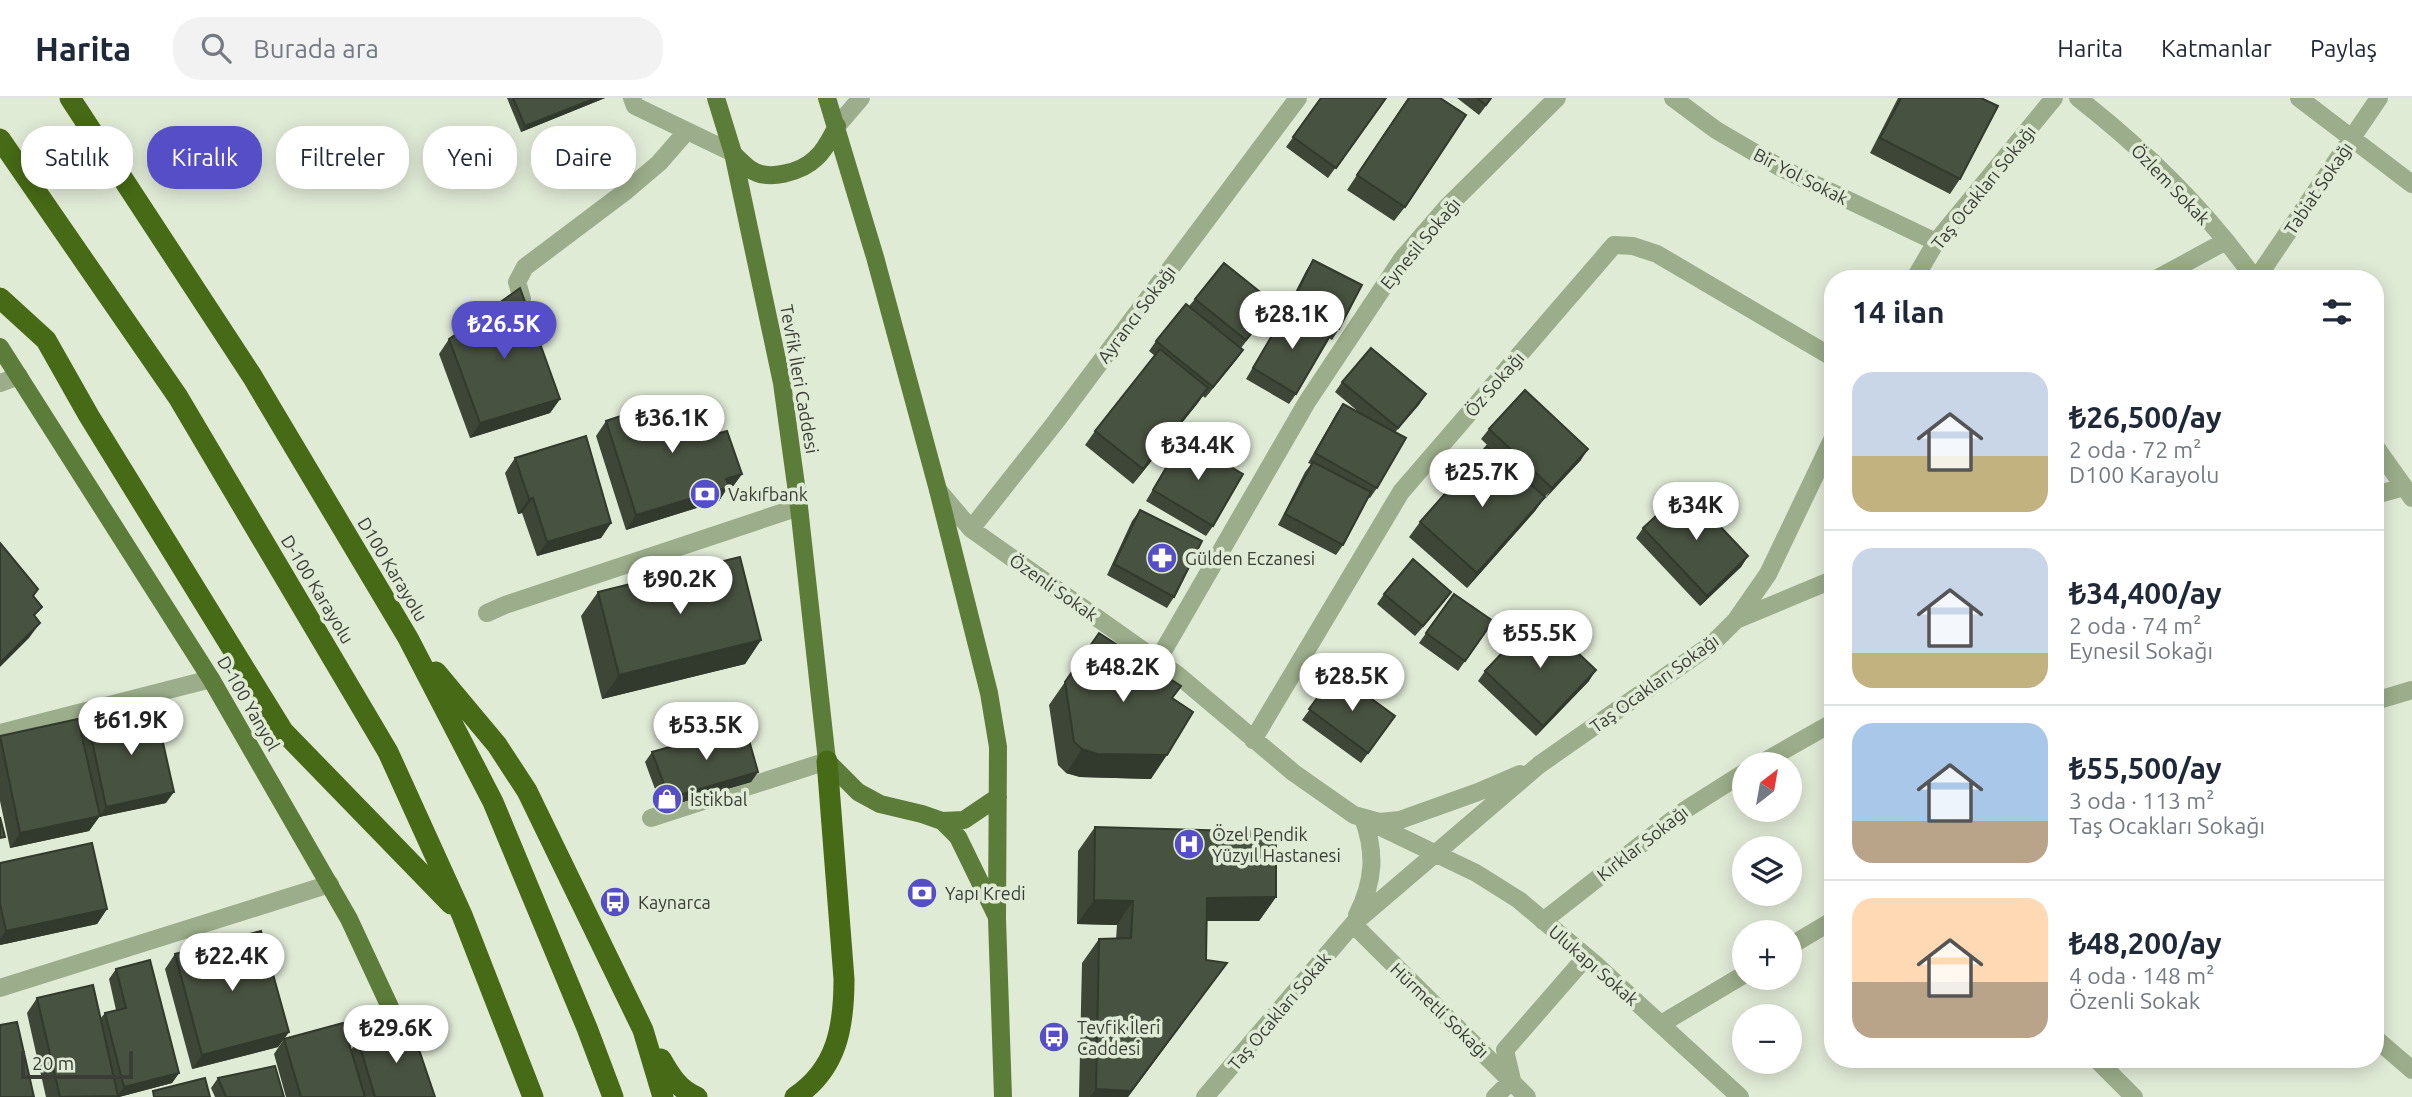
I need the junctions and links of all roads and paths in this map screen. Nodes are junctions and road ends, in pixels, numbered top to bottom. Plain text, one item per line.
1 (70, 98) edge
2 (632, 98) edge
3 (716, 98) edge
4 (827, 98) edge
5 (861, 98) edge
6 (1298, 98) edge
7 (1556, 98) edge
8 (1673, 98) edge
9 (2054, 98) edge
10 (2078, 98) edge
11 (2299, 98) edge
12 (2379, 98) edge
13 (837, 126) junction
14 (687, 131) junction
15 (2351, 137) junction
16 (0, 139) edge
17 (733, 153) junction
18 (2412, 184) edge
19 (2226, 241) junction
20 (1936, 242) junction
21 (1920, 270) edge
22 (2173, 270) edge
23 (2250, 270) edge
24 (2261, 270) edge
25 (0, 298) edge
26 (522, 299) edge
27 (0, 347) edge
28 (1824, 352) edge
29 (19, 376) junction
30 (0, 383) edge
31 (1824, 457) edge
32 (2384, 459) edge
33 (938, 490) junction
34 (2408, 492) edge
35 (2384, 494) edge
36 (799, 507) junction
37 (971, 528) junction
38 (1824, 583) edge
39 (487, 613) dead end
40 (1736, 620) junction
41 (408, 638) junction
42 (1158, 660) junction
43 (211, 679) junction
44 (2412, 690) edge
45 (2384, 698) edge
46 (1824, 728) edge
47 (0, 733) edge
48 (1253, 740) junction
49 (1781, 752) edge
50 (827, 761) junction
51 (1539, 765) junction
52 (1732, 780) edge
53 (998, 797) junction
54 (651, 818) dead end
55 (1369, 820) junction
56 (942, 821) junction
57 (1435, 852) junction
58 (330, 884) junction
59 (462, 915) junction
60 (997, 919) junction
61 (1544, 920) junction
62 (1353, 924) junction
63 (1824, 926) edge
64 (1802, 939) edge
65 (1587, 957) junction
66 (1732, 982) edge
67 (0, 988) edge
68 (1661, 1024) junction
69 (643, 1030) junction
70 (2384, 1046) edge
71 (415, 1063) edge
72 (2105, 1068) edge
73 (2412, 1070) edge
74 (1511, 1080) junction
75 (533, 1097) edge
76 (613, 1097) edge
77 (663, 1097) edge
78 (697, 1097) edge
79 (795, 1097) edge
80 (1003, 1097) edge
81 (1205, 1097) edge
82 (1495, 1097) edge
83 (1527, 1097) edge
84 (1740, 1097) edge
85 (2134, 1097) edge

1 - 41 highway, D100 Karayolu
2 - 14 street
3 - 17 main road, Tevfik İleri Caddesi
4 - 13 main road
5 - 13 street
6 - 37 street, Ayrancı Sokağı
7 - 42 street, Eynesil Sokağı
8 - 20 street, Bir Yol Sokak
9 - 20 street, Taş Ocakları Sokağı
10 - 19 street, Özlem Sokak
11 - 15 street
12 - 15 street, Tabiat Sokağı
13 - 17 main road
13 - 33 main road
14 - 17 street
14 - 26 street
15 - 18 street
15 - 24 street, Tabiat Sokağı
16 - 59 highway, D-100 Karayolu
17 - 36 main road, Tevfik İleri Caddesi
19 - 22 street
19 - 23 street, Özlem Sokak
20 - 21 street, Taş Ocakları Sokağı
25 - 59 highway
27 - 29 main road, D-100 Yanyol
28 - 48 street, Öz Sokağı
29 - 30 street
29 - 43 main road, D-100 Yanyol
31 - 40 street, Taş Ocakları Sokağı
32 - 34 street
33 - 37 street, Özenli Sokak
33 - 53 main road
34 - 35 street
36 - 39 street
36 - 50 main road, Tevfik İleri Caddesi
37 - 42 street, Özenli Sokak
38 - 40 street
40 - 51 street, Taş Ocakları Sokağı
41 - 69 highway
41 - 76 highway, D100 Karayolu
42 - 48 street, Özenli Sokak
43 - 47 street
43 - 58 main road, D-100 Yanyol
44 - 45 street
46 - 49 street
48 - 55 street, Özenli Sokak
50 - 54 street
50 - 56 main road
50 - 79 highway
51 - 55 street
51 - 57 street
52 - 61 street, Kırklar Sokağı
53 - 56 main road
53 - 60 main road
55 - 57 street, Ulukapı Sokak
55 - 62 street
56 - 60 main road
57 - 61 street, Ulukapı Sokak
57 - 62 street
58 - 67 street
58 - 71 main road, D-100 Yanyol
59 - 75 highway, D-100 Karayolu
60 - 80 main road
61 - 65 street, Ulukapı Sokak
62 - 74 street, Hürmetli Sokağı
62 - 81 street, Taş Ocakları Sokak
63 - 64 street
65 - 68 street, Ulukapı Sokak
65 - 74 street
66 - 68 street
68 - 84 street, Ulukapı Sokak
69 - 77 highway
69 - 78 highway
70 - 73 street
72 - 85 street
74 - 82 street
74 - 83 street, Hürmetli Sokağı

